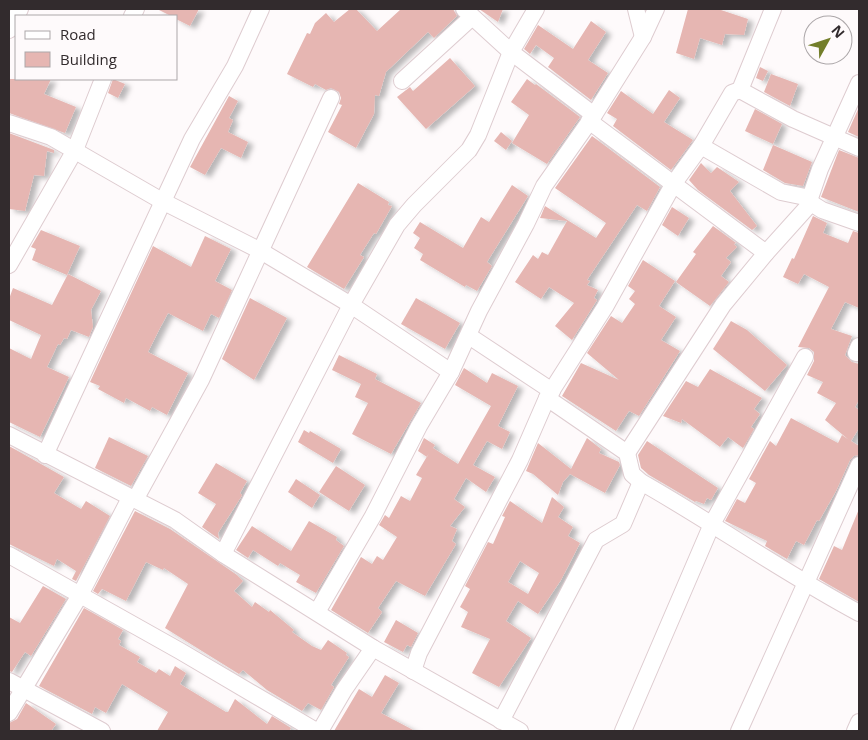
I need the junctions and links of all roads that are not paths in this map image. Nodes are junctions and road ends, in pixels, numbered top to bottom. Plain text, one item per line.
1 (261, 9) edge
2 (536, 9) edge
3 (636, 9) edge
4 (656, 9) edge
5 (773, 9) edge
6 (468, 13) edge
7 (15, 19) edge
8 (9, 30) edge
9 (643, 37) junction
10 (511, 52) junction
11 (103, 80) edge
12 (402, 81) dead end
13 (859, 83) edge
14 (740, 90) junction
15 (331, 98) dead end
16 (592, 118) junction
17 (9, 123) edge
18 (835, 138) junction
19 (701, 146) junction
20 (859, 148) edge
21 (75, 150) junction
22 (674, 183) junction
23 (810, 200) junction
24 (162, 201) junction
25 (859, 223) edge
26 (259, 250) junction
27 (766, 253) junction
28 (9, 265) edge
29 (351, 305) junction
30 (469, 336) junction
31 (805, 357) dead end
32 (451, 372) junction
33 (550, 394) junction
34 (9, 435) edge
35 (627, 453) junction
36 (45, 455) junction
37 (859, 466) edge
38 (641, 482) junction
39 (133, 499) junction
40 (712, 524) junction
41 (223, 554) junction
42 (9, 555) edge
43 (804, 584) junction
44 (80, 595) junction
45 (317, 612) junction
46 (859, 613) edge
47 (373, 648) junction
48 (413, 671) junction
49 (9, 681) edge
50 (24, 689) junction
51 (9, 713) edge
52 (501, 722) junction
53 (859, 722) edge
54 (102, 731) edge
55 (316, 731) edge
56 (320, 731) edge
57 (520, 731) edge
58 (623, 731) edge
59 (739, 731) edge
60 (855, 731) edge

1 - 24 street
2 - 10 street
3 - 9 street
4 - 9 street
5 - 14 street
6 - 10 street
6 - 12 street
7 - 8 street
9 - 16 street
10 - 16 street
10 - 29 street
11 - 21 street
13 - 18 street
14 - 18 street
14 - 19 street
15 - 26 street
16 - 22 street
16 - 30 street
17 - 21 street
18 - 20 street
18 - 23 street
19 - 22 street
19 - 23 street
21 - 24 street
21 - 28 street
22 - 27 street
22 - 33 street
23 - 25 street
23 - 27 street
24 - 26 street
24 - 36 street
26 - 29 street
26 - 39 street
27 - 35 street
29 - 32 street
29 - 41 street
30 - 32 street
30 - 33 street
31 - 40 street
32 - 45 street
33 - 35 street
33 - 48 street
34 - 36 street
35 - 38 street
36 - 39 street
37 - 43 street
38 - 40 street
38 - 52 street
39 - 41 street
39 - 44 street
40 - 43 street
40 - 58 street
41 - 45 street
42 - 44 street
43 - 46 street
43 - 59 street
44 - 50 street
44 - 55 street
45 - 47 street
47 - 48 street
47 - 56 street
48 - 52 street
49 - 50 street
50 - 51 street
50 - 54 street
52 - 57 street
53 - 60 street

